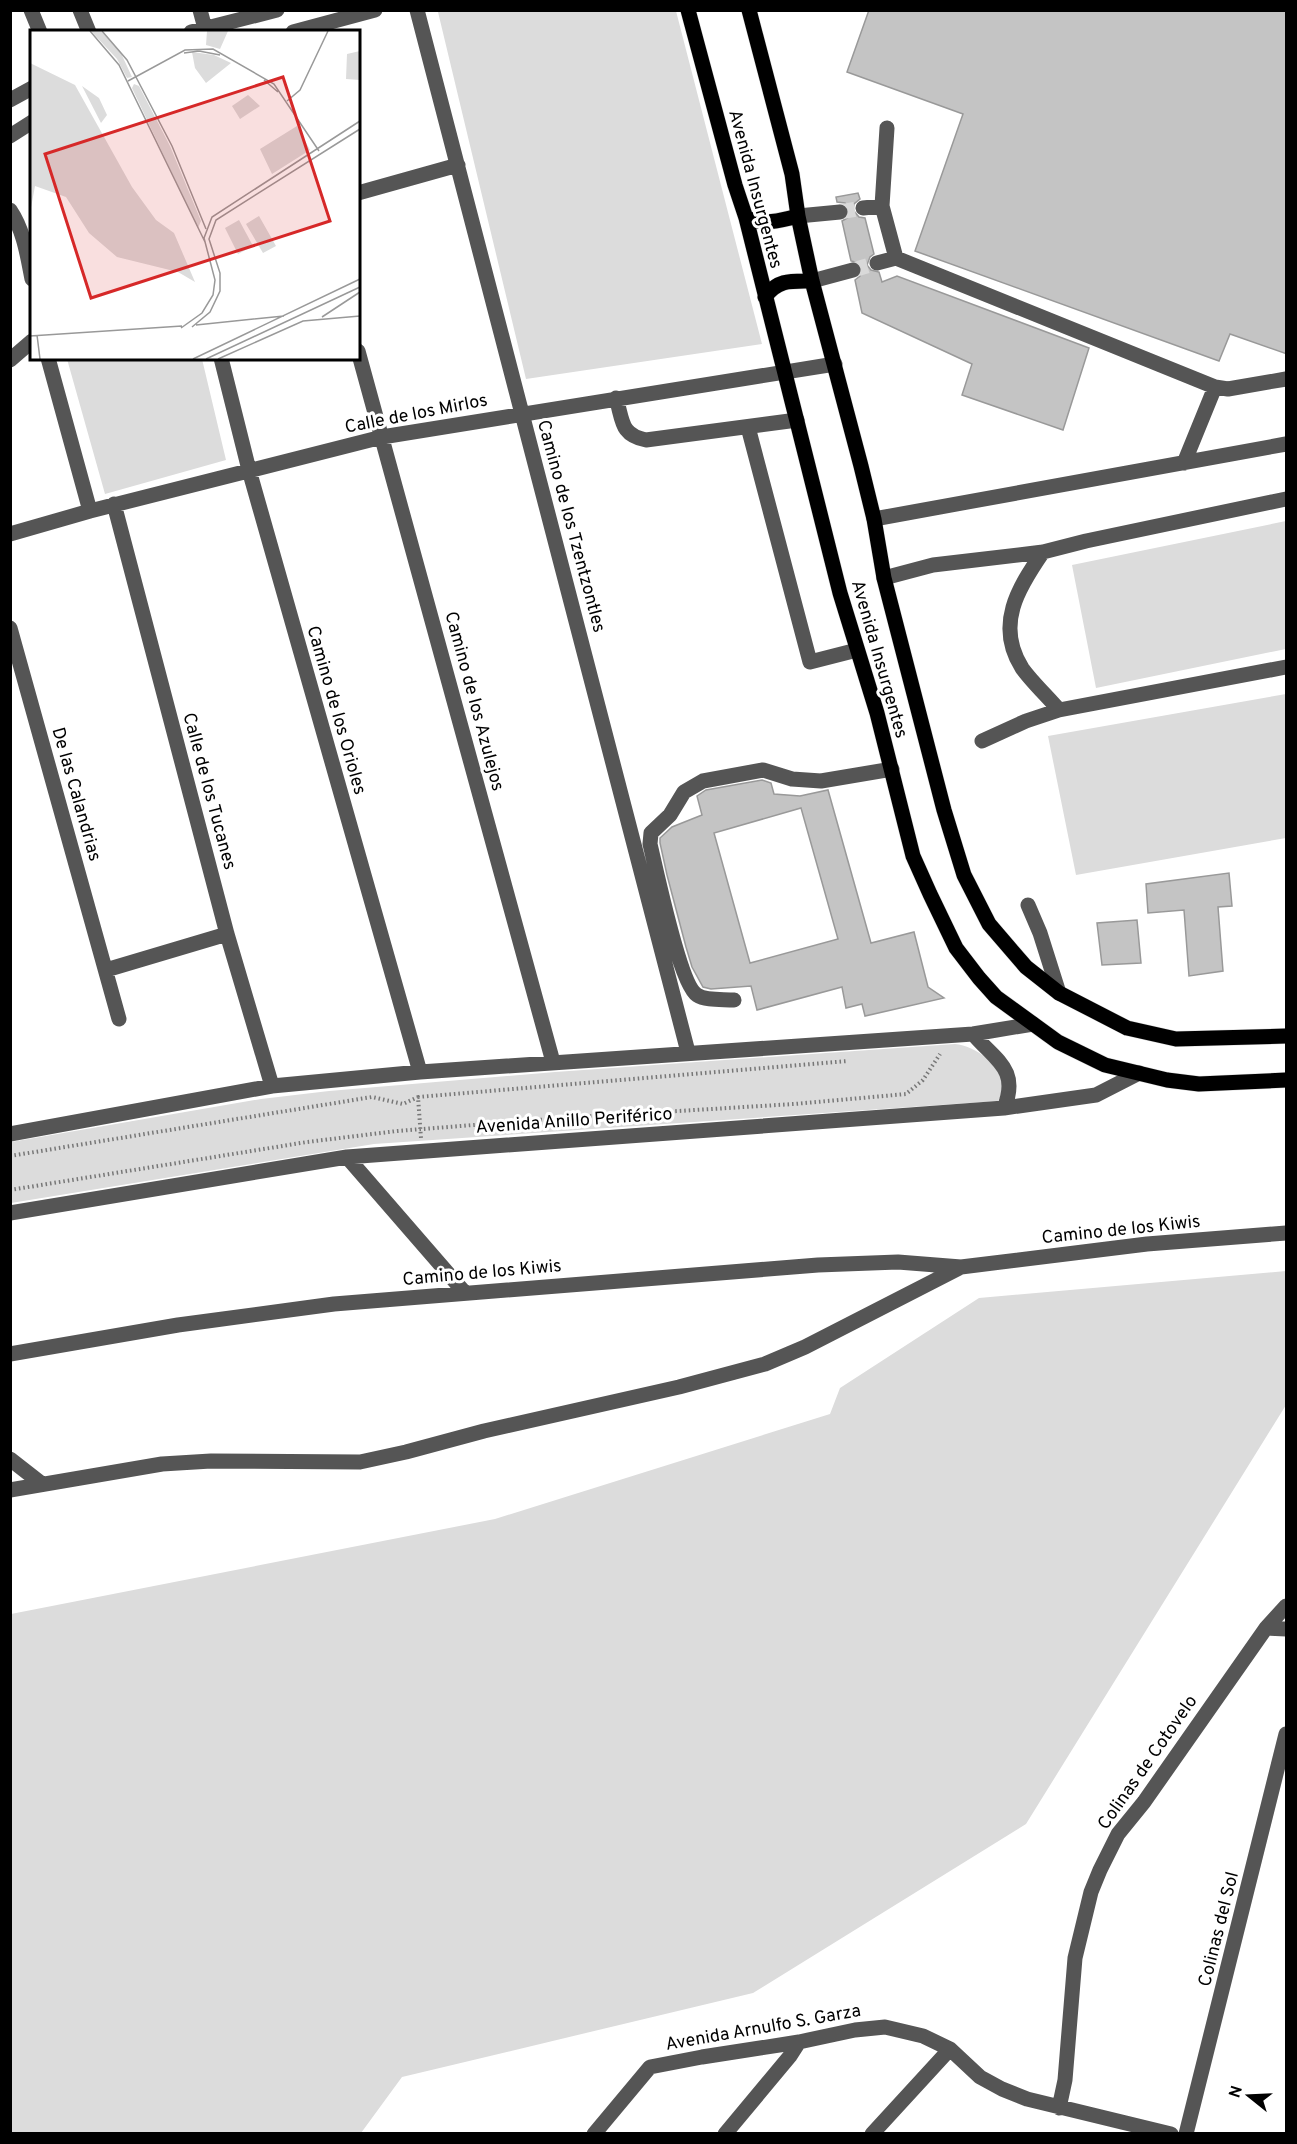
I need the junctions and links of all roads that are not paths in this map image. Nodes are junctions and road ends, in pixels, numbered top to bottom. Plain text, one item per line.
1 (31, 10) edge
2 (81, 10) edge
3 (200, 10) edge
4 (277, 10) edge
5 (375, 10) edge
6 (417, 10) edge
7 (687, 10) edge
8 (749, 10) edge
9 (39, 30) edge
10 (88, 30) edge
11 (200, 30) edge
12 (300, 30) edge
13 (30, 89) edge
14 (10, 100) edge
15 (30, 123) edge
16 (887, 128) dead end
17 (10, 136) edge
18 (458, 165) junction
19 (360, 192) edge
20 (882, 206) junction
21 (863, 208) tunnel mouth
22 (10, 210) edge
23 (840, 212) tunnel mouth
24 (798, 216) junction
25 (746, 218) junction
26 (896, 258) junction
27 (877, 264) tunnel mouth
28 (30, 268) edge
29 (853, 270) tunnel mouth
30 (812, 281) junction
31 (765, 297) junction
32 (30, 342) edge
33 (360, 358) edge
34 (10, 360) edge
35 (49, 360) edge
36 (222, 360) edge
37 (835, 364) junction
38 (785, 372) junction
39 (1287, 380) edge
40 (1215, 387) junction
41 (616, 398) junction
42 (522, 413) junction
43 (797, 420) junction
44 (748, 427) junction
45 (382, 437) junction
46 (1287, 444) edge
47 (1184, 463) junction
48 (249, 470) junction
49 (1287, 499) edge
50 (114, 504) junction
51 (90, 511) junction
52 (874, 519) junction
53 (10, 534) edge
54 (1043, 552) junction
55 (884, 578) junction
56 (10, 628) edge
57 (857, 650) junction
58 (1287, 668) edge
59 (1059, 710) junction
60 (982, 741) dead end
61 (892, 769) junction
62 (1028, 905) dead end
63 (227, 934) junction
64 (105, 970) junction
65 (1059, 993) junction
66 (734, 1000) dead end
67 (119, 1019) dead end
68 (1033, 1024) junction
69 (973, 1034) junction
70 (1287, 1036) edge
71 (688, 1052) junction
72 (553, 1062) junction
73 (420, 1072) junction
74 (1139, 1072) junction
75 (1287, 1080) edge
76 (272, 1086) junction
77 (1004, 1108) junction
78 (10, 1134) edge
79 (347, 1157) junction
80 (10, 1213) edge
81 (1287, 1233) edge
82 (961, 1267) junction
83 (465, 1293) junction
84 (10, 1354) edge
85 (10, 1459) edge
86 (42, 1484) junction
87 (10, 1490) edge
88 (1287, 1606) edge
89 (1266, 1628) junction
90 (1287, 1629) edge
91 (1287, 1734) edge
92 (799, 2042) junction
93 (950, 2049) junction
94 (1059, 2108) junction
95 (594, 2133) edge
96 (725, 2133) edge
97 (872, 2133) edge
98 (1172, 2133) edge
99 (1186, 2133) edge

1 - 9 street
2 - 10 street
3 - 11 street
4 - 11 street
5 - 12 street
6 - 18 street, Camino de los Tzentzontles
7 - 25 main road, Avenida Insurgentes
8 - 24 main road, Avenida Insurgentes
13 - 14 street
15 - 17 street
16 - 20 street
18 - 19 street
18 - 42 street, Camino de los Tzentzontles
20 - 21 street
20 - 26 street
22 - 28 street
23 - 24 street
24 - 25 main road
24 - 30 main road, Avenida Insurgentes
25 - 31 main road, Avenida Insurgentes
26 - 27 street
26 - 40 street
29 - 30 street
30 - 31 main road
30 - 37 main road, Avenida Insurgentes
31 - 38 main road, Avenida Insurgentes
32 - 34 street
33 - 45 street, Camino de los Azulejos
35 - 51 street
36 - 48 street, Camino de los Orioles
37 - 38 street, Calle de los Mirlos
37 - 52 main road, Avenida Insurgentes
38 - 41 street, Calle de los Mirlos
38 - 43 main road, Avenida Insurgentes
39 - 40 street
40 - 47 street
41 - 42 street, Calle de los Mirlos
41 - 44 street
42 - 45 street, Calle de los Mirlos
42 - 71 street, Camino de los Tzentzontles
43 - 44 street
43 - 57 main road, Avenida Insurgentes
44 - 57 street
45 - 48 street, Calle de los Mirlos
45 - 72 street, Camino de los Azulejos
46 - 47 street
47 - 52 street
48 - 50 street, Calle de los Mirlos
48 - 73 street, Camino de los Orioles
49 - 54 street
50 - 51 street, Calle de los Mirlos
50 - 63 street, Calle de los Tucanes
51 - 53 street, Calle de los Mirlos
52 - 55 main road, Avenida Insurgentes
54 - 55 street
54 - 59 street
55 - 65 main road, Avenida Insurgentes
56 - 64 street, De las Calandrias
57 - 61 main road, Avenida Insurgentes
58 - 59 street
59 - 60 street
61 - 66 street
61 - 68 main road, Avenida Insurgentes
62 - 65 street
63 - 64 street
63 - 76 street, Calle de los Tucanes
64 - 67 street, De las Calandrias
65 - 70 main road, Avenida Insurgentes
68 - 69 street
68 - 74 main road, Avenida Insurgentes
69 - 71 street
69 - 77 street
71 - 72 street
72 - 73 street
73 - 76 street
74 - 75 main road, Avenida Insurgentes
74 - 77 street, Avenida Anillo Periférico
76 - 78 street
77 - 79 street, Avenida Anillo Periférico
79 - 80 street, Avenida Anillo Periférico
79 - 83 street
81 - 82 street, Camino de los Kiwis
82 - 83 street, Camino de los Kiwis
82 - 86 street, Camino de los Kiwis
83 - 84 street, Camino de los Kiwis
85 - 86 street
86 - 87 street, Camino de los Kiwis
88 - 89 street, Colinas de Cotovelo
89 - 90 street
89 - 94 street, Colinas de Cotovelo
91 - 99 street, Colinas del Sol
92 - 93 street, Avenida Arnulfo S. Garza
92 - 95 street, Avenida Arnulfo S. Garza
92 - 96 street
93 - 94 street, Avenida Arnulfo S. Garza
93 - 97 street
94 - 98 street, Avenida Arnulfo S. Garza

